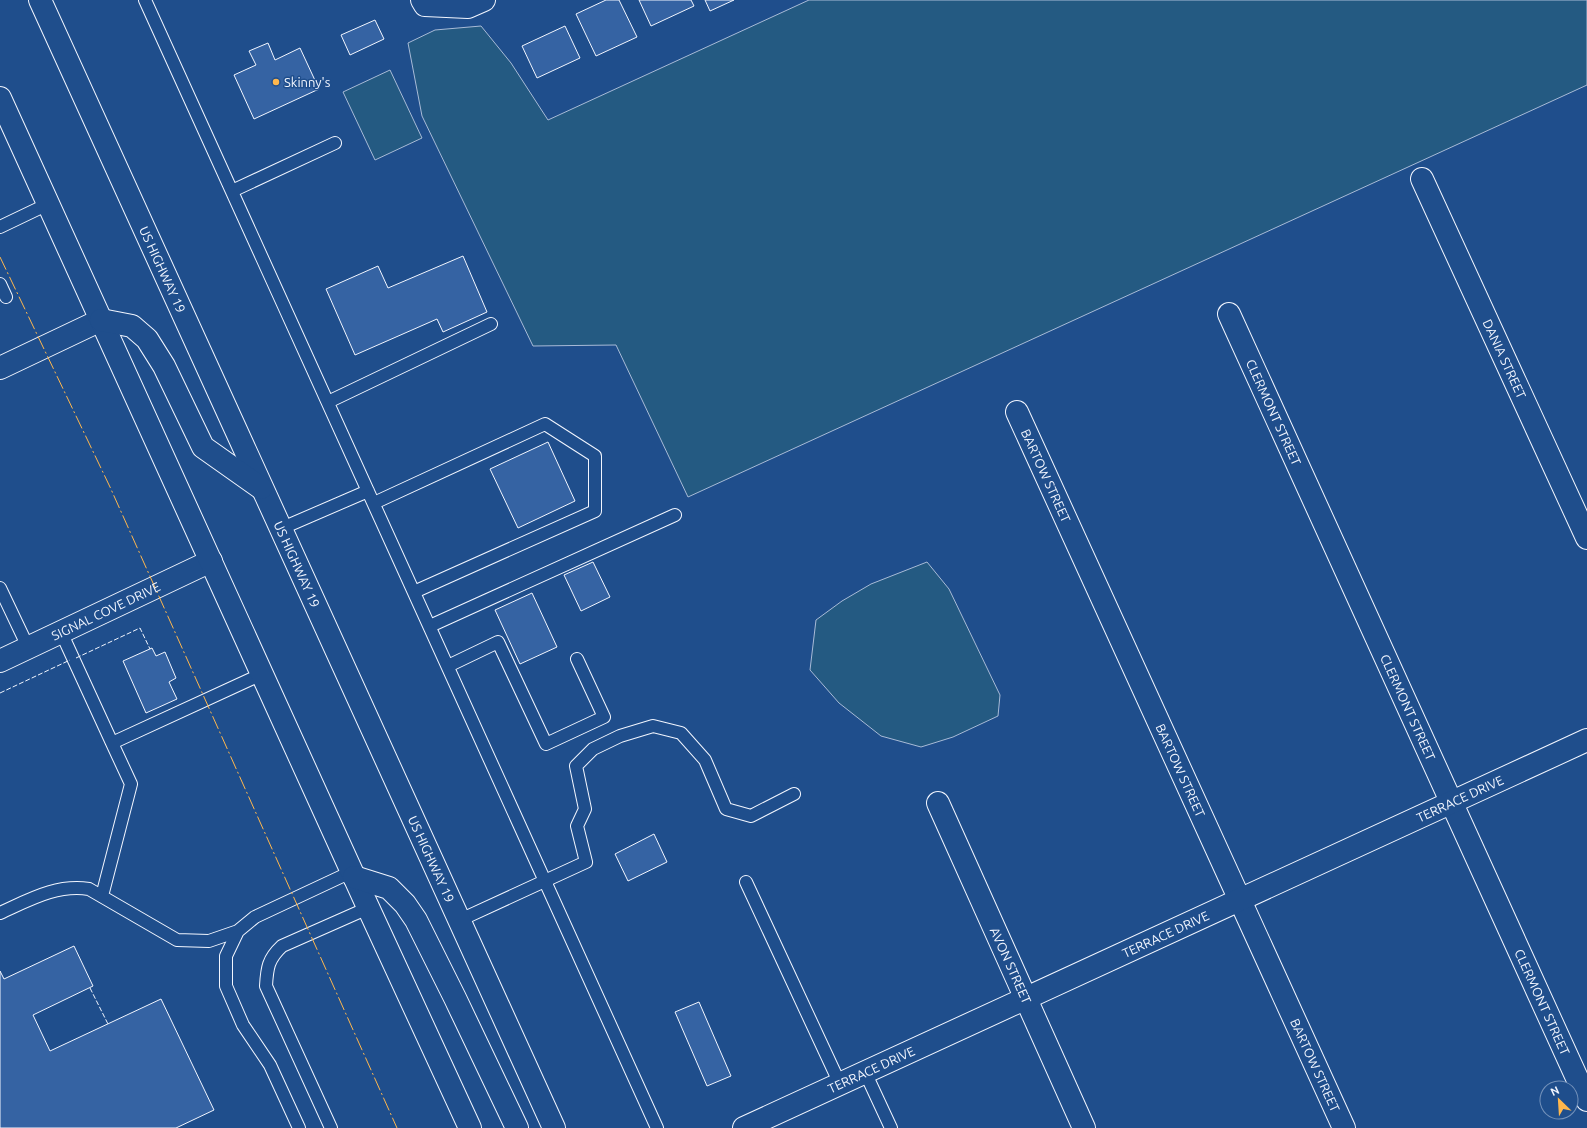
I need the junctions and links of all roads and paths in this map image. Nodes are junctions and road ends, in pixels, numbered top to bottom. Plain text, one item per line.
1 (40, 0) edge
2 (145, 0) edge
3 (422, 0) edge
4 (484, 0) edge
5 (0, 98) edge
6 (335, 143) dead end
7 (1422, 179) dead end
8 (232, 191) junction
9 (48, 204) junction
10 (0, 227) edge
11 (0, 284) edge
12 (6, 297) dead end
13 (1229, 314) dead end
14 (101, 320) junction
15 (491, 324) dead end
16 (0, 368) edge
17 (328, 402) junction
18 (1017, 412) dead end
19 (262, 489) junction
20 (368, 491) junction
21 (374, 503) junction
22 (675, 515) dead end
23 (280, 529) junction
24 (1587, 538) edge
25 (211, 561) junction
26 (0, 588) edge
27 (414, 592) junction
28 (430, 626) junction
29 (61, 632) junction
30 (28, 647) junction
31 (577, 659) dead end
32 (0, 661) edge
33 (448, 666) junction
34 (262, 674) junction
35 (1587, 740) edge
36 (112, 743) junction
37 (794, 794) dead end
38 (1453, 802) junction
39 (938, 803) dead end
40 (353, 874) junction
41 (545, 881) junction
42 (746, 882) dead end
43 (102, 896) junction
44 (1240, 900) junction
45 (368, 908) junction
46 (0, 913) edge
47 (460, 920) junction
48 (238, 931) junction
49 (1026, 1000) junction
50 (865, 1072) junction
51 (840, 1084) junction
52 (1587, 1100) edge
53 (299, 1128) edge
54 (331, 1128) edge
55 (470, 1128) edge
56 (517, 1128) edge
57 (554, 1128) edge
58 (658, 1128) edge
59 (744, 1128) edge
60 (891, 1128) edge
61 (1084, 1128) edge
62 (1344, 1128) edge

1 - 19 main road, US HIGHWAY 19
2 - 8 lane
3 - 4 main road
5 - 9 main road
6 - 8 lane
7 - 24 main road, DANIA STREET
8 - 17 lane
9 - 10 lane
9 - 14 main road
11 - 12 lane
13 - 38 main road, CLERMONT STREET
14 - 16 main road
14 - 19 main road
14 - 25 main road
15 - 17 lane
17 - 20 lane
18 - 44 main road, BARTOW STREET
19 - 23 main road, US HIGHWAY 19
20 - 21 lane
20 - 23 lane
21 - 27 lane
21 - 27 lane
22 - 28 lane
23 - 47 main road, US HIGHWAY 19
25 - 29 main road, SIGNAL COVE DRIVE
25 - 34 main road
26 - 30 lane
27 - 28 lane
28 - 33 lane
29 - 30 main road, SIGNAL COVE DRIVE
29 - 36 lane
30 - 32 main road, SIGNAL COVE DRIVE
31 - 33 lane
33 - 41 lane
34 - 36 lane
34 - 40 main road
35 - 38 main road, TERRACE DRIVE
36 - 43 lane
37 - 41 lane
38 - 44 main road, TERRACE DRIVE
38 - 52 main road, CLERMONT STREET
39 - 49 main road, AVON STREET
40 - 45 main road
40 - 48 lane
40 - 56 main road
41 - 47 lane
41 - 58 lane
42 - 51 lane
43 - 46 lane
43 - 48 lane
44 - 49 main road, TERRACE DRIVE
44 - 62 main road, BARTOW STREET
45 - 54 lane
45 - 55 main road
47 - 57 main road, US HIGHWAY 19
48 - 53 lane
49 - 50 main road, TERRACE DRIVE
49 - 61 main road, AVON STREET
50 - 51 main road, TERRACE DRIVE
50 - 60 lane
51 - 59 main road, TERRACE DRIVE

